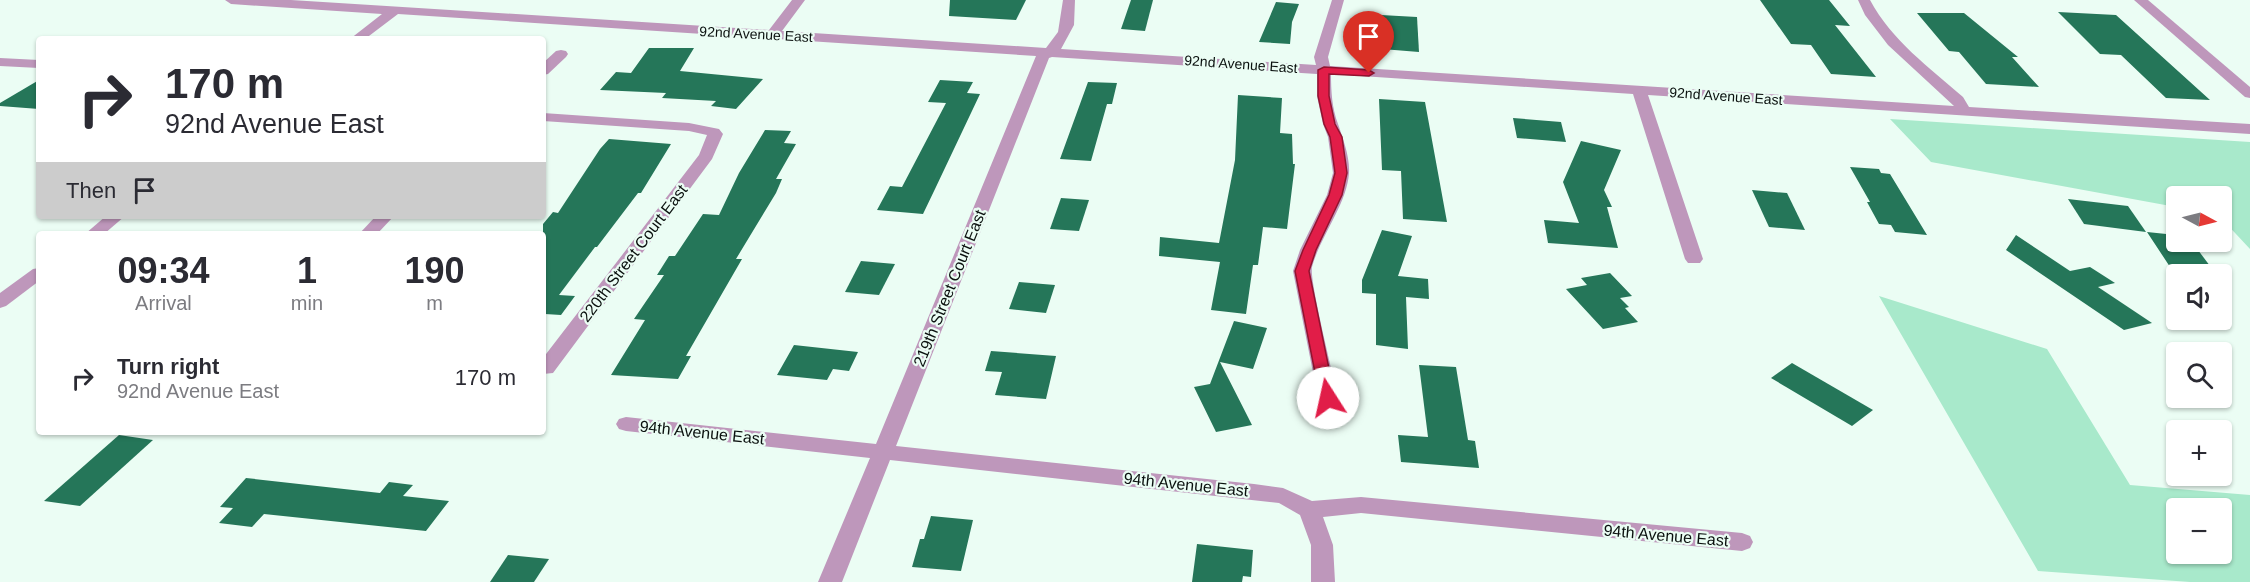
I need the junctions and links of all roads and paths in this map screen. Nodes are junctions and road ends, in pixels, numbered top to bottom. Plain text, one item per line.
1 (231, 0) edge
2 (799, 0) edge
3 (1069, 0) edge
4 (1338, 0) edge
5 (1864, 0) edge
6 (2140, 0) edge
7 (394, 11) junction
8 (772, 35) junction
9 (361, 36) edge
10 (1055, 51) junction
11 (561, 54) dead end
12 (0, 62) edge
13 (36, 64) edge
14 (546, 68) edge
15 (1324, 70) junction
16 (1639, 90) junction
17 (2250, 94) edge
18 (1964, 111) junction
19 (546, 117) edge
20 (2250, 129) edge
21 (113, 219) edge
22 (383, 219) edge
23 (97, 231) edge
24 (370, 231) edge
25 (1694, 260) dead end
26 (36, 275) edge
27 (0, 302) edge
28 (546, 368) dead end
29 (1328, 398) dead end
30 (626, 424) dead end
31 (883, 450) junction
32 (1309, 510) junction
33 (1742, 542) dead end
34 (830, 582) edge
35 (1323, 582) edge

1 - 7 street, 92nd Avenue East
2 - 8 street
3 - 10 street, 219th Street Court East
4 - 15 street
5 - 18 street
6 - 17 street
7 - 8 street, 92nd Avenue East
7 - 9 street
8 - 10 street, 92nd Avenue East
10 - 15 street, 92nd Avenue East
10 - 31 street, 219th Street Court East
11 - 14 street
12 - 13 street
15 - 16 street, 92nd Avenue East
15 - 29 street
16 - 18 street, 92nd Avenue East
16 - 25 street
18 - 20 street, 92nd Avenue East
19 - 28 street, 220th Street Court East
21 - 23 street
22 - 24 street
26 - 27 street
30 - 31 street, 94th Avenue East
31 - 32 street, 94th Avenue East
31 - 34 street, 219th Street Court East
32 - 33 street, 94th Avenue East
32 - 35 street

